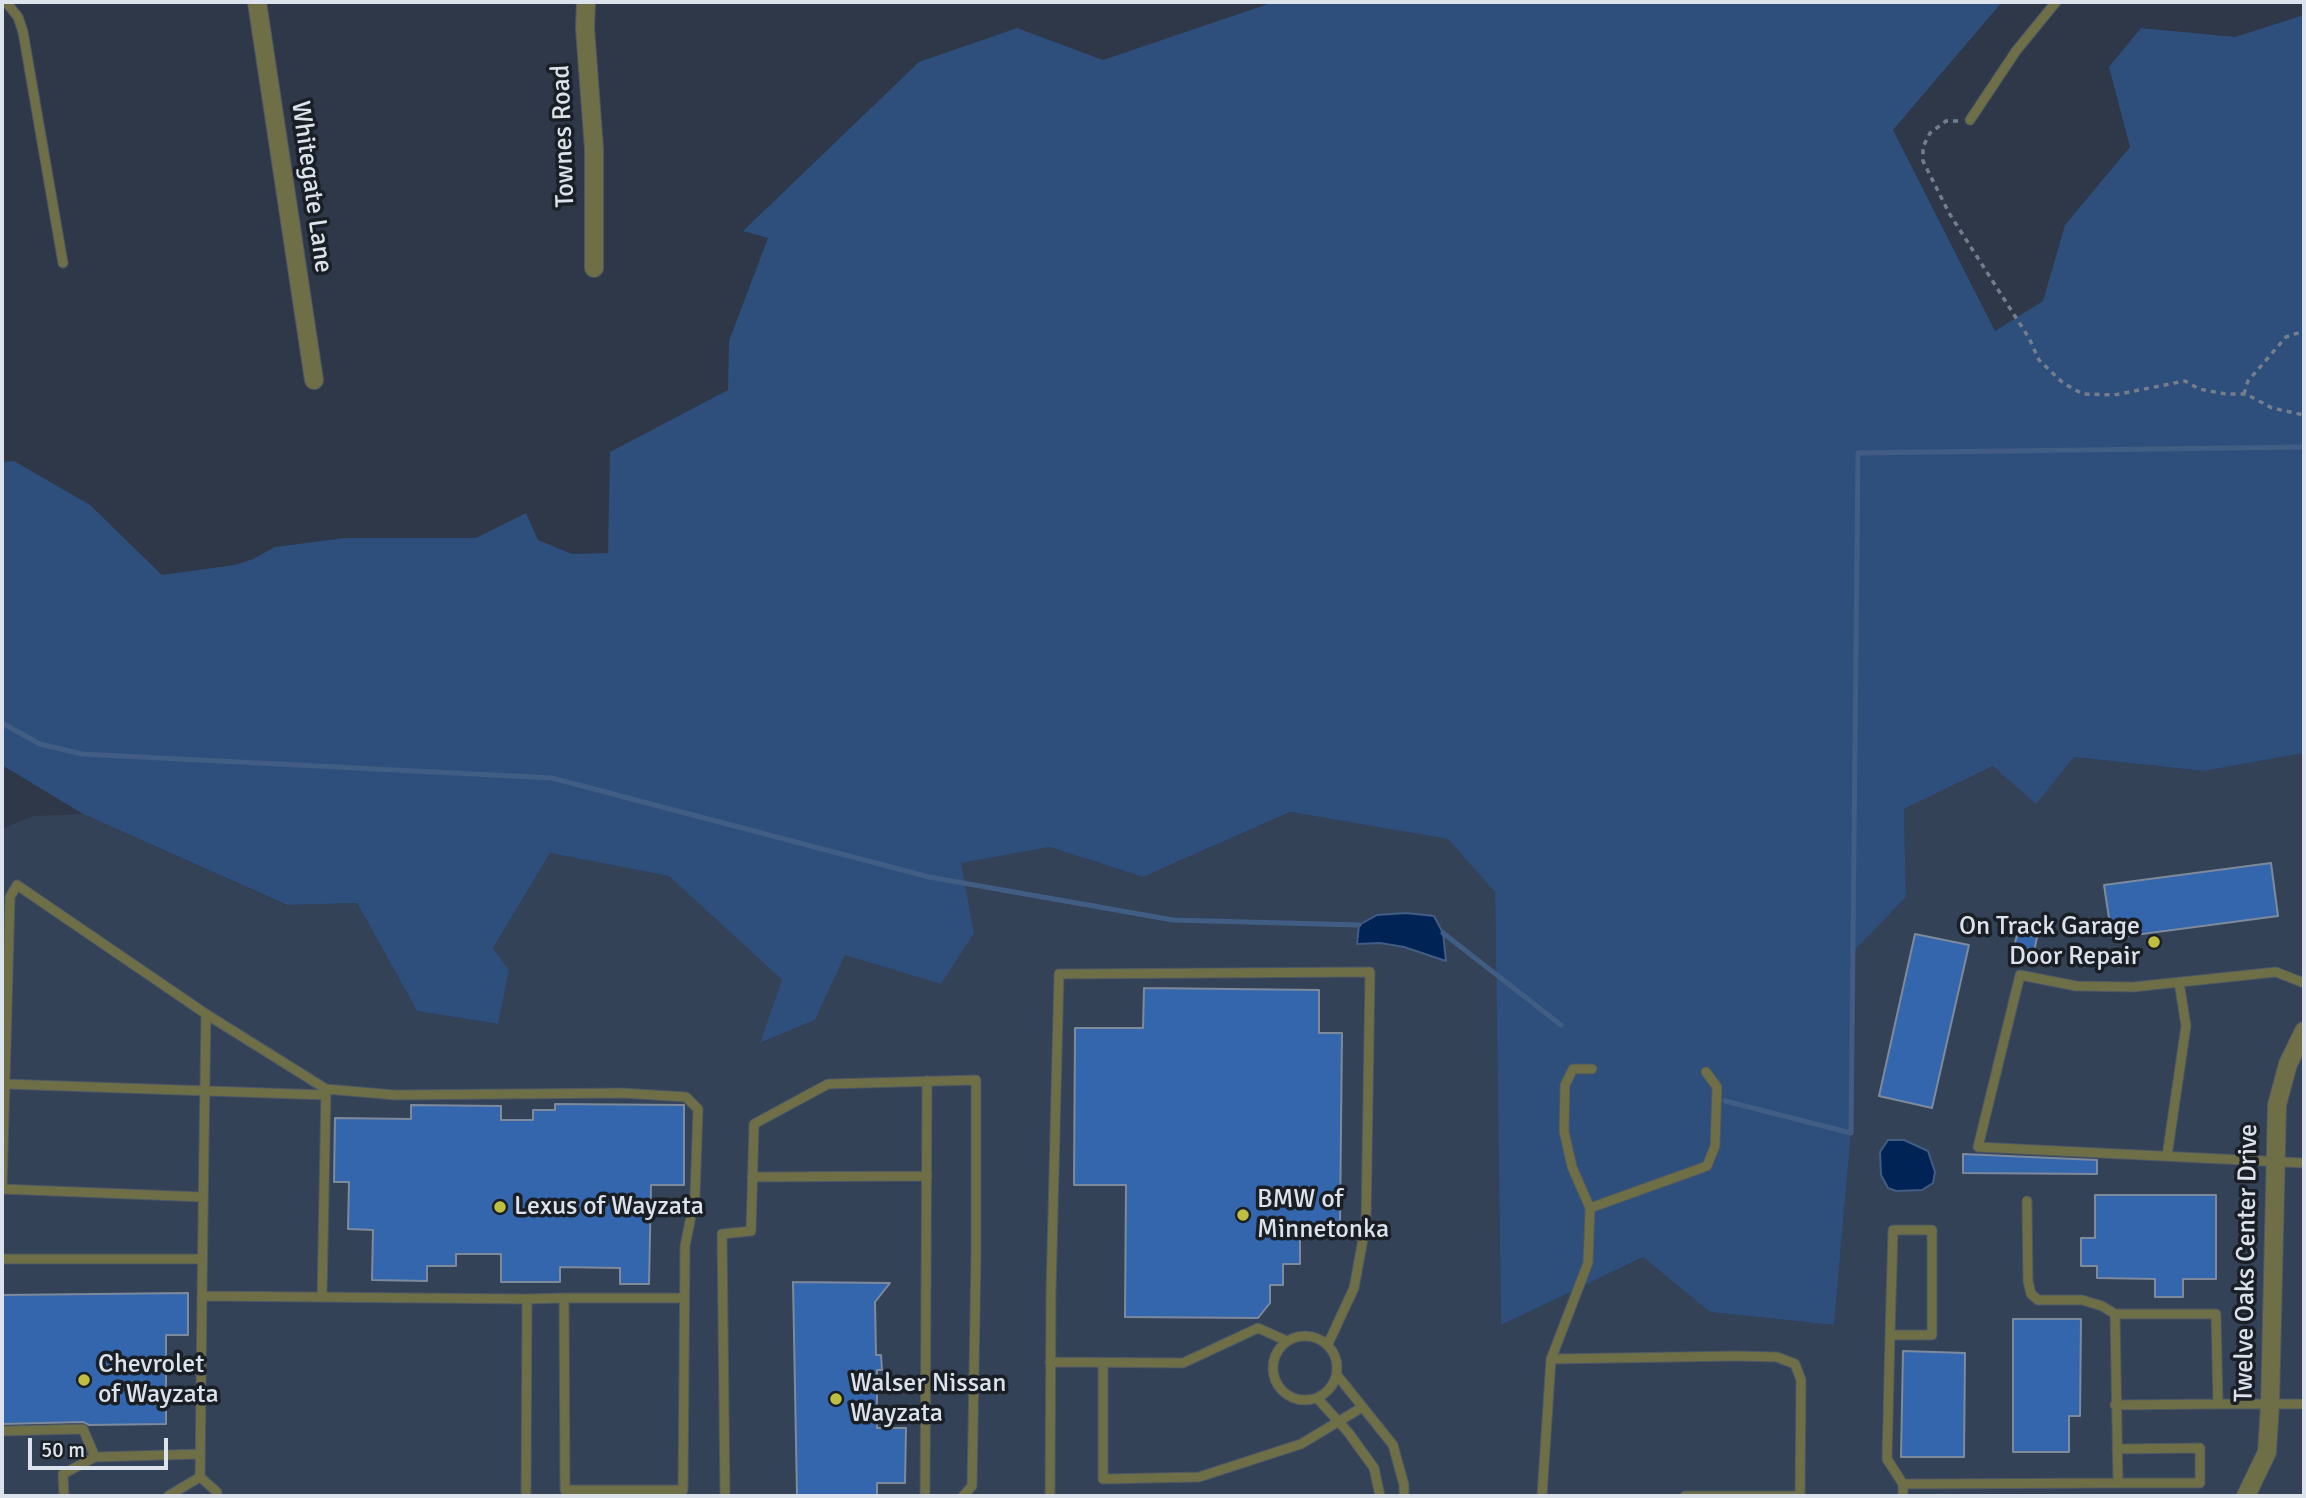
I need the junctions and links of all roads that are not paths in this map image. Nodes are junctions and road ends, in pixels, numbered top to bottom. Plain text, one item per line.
1 (6, 2) edge
2 (257, 2) edge
3 (586, 2) edge
4 (2056, 2) edge
5 (1970, 120) road end
6 (62, 263) dead end
7 (594, 268) dead end
8 (313, 380) dead end
9 (2179, 982) junction
10 (2304, 983) edge
11 (206, 1014) junction
12 (2304, 1031) edge
13 (1591, 1069) dead end
14 (1706, 1072) dead end
15 (927, 1081) junction
16 (5, 1084) junction
17 (205, 1091) junction
18 (326, 1092) junction
19 (2168, 1156) junction
20 (2274, 1161) junction
21 (2304, 1163) edge
22 (927, 1176) junction
23 (752, 1177) junction
24 (203, 1197) junction
25 (2027, 1201) dead end
26 (1590, 1208) junction
27 (2, 1259) edge
28 (202, 1259) junction
29 (202, 1296) junction
30 (322, 1297) junction
31 (564, 1298) junction
32 (684, 1298) junction
33 (527, 1299) junction
34 (2115, 1314) junction
35 (1890, 1335) junction
36 (1287, 1340) junction
37 (1328, 1344) junction
38 (1551, 1359) junction
39 (1050, 1362) junction
40 (1104, 1363) junction
41 (1337, 1375) junction
42 (1317, 1398) junction
43 (2218, 1404) junction
44 (2270, 1404) junction
45 (2304, 1404) edge
46 (2115, 1405) junction
47 (1361, 1408) junction
48 (1337, 1420) junction
49 (2, 1431) edge
50 (2117, 1449) junction
51 (200, 1454) junction
52 (95, 1457) junction
53 (200, 1477) junction
54 (2118, 1483) junction
55 (1903, 1484) junction
56 (1800, 1495) edge
57 (64, 1496) edge
58 (168, 1496) edge
59 (217, 1496) edge
60 (526, 1496) edge
61 (725, 1496) edge
62 (925, 1496) edge
63 (963, 1496) edge
64 (1050, 1496) edge
65 (1380, 1496) edge
66 (1404, 1496) edge
67 (1542, 1496) edge
68 (1685, 1496) edge
69 (1903, 1496) edge
70 (2246, 1496) edge

1 - 6 lane
2 - 8 street, Whitegate Lane
3 - 7 street, Townes Road
4 - 5 lane
9 - 10 lane
9 - 19 lane
9 - 19 lane
11 - 16 lane
11 - 17 lane
11 - 18 lane
12 - 20 street, Twelve Oaks Center Drive
13 - 26 lane
14 - 26 lane
15 - 22 lane
15 - 23 lane
15 - 63 lane
16 - 17 lane
16 - 24 lane
17 - 18 lane
17 - 24 lane
18 - 30 lane
18 - 32 lane
19 - 20 lane
20 - 21 lane
20 - 44 street, Twelve Oaks Center Drive
22 - 23 lane
22 - 62 lane
23 - 61 lane
24 - 28 lane
25 - 34 lane
26 - 38 lane
27 - 28 lane
28 - 29 lane
29 - 30 lane
29 - 51 lane
30 - 33 lane
31 - 32 lane
31 - 32 lane
31 - 33 lane
33 - 60 lane
34 - 43 lane
34 - 46 lane
35 - 35 lane
35 - 55 lane
36 - 37 lane
36 - 40 lane
36 - 42 lane
37 - 39 lane
37 - 41 lane
38 - 56 lane
38 - 67 lane
39 - 40 lane
39 - 64 lane
40 - 48 lane
41 - 42 lane
41 - 47 lane
42 - 48 lane
43 - 44 lane
43 - 46 lane
44 - 45 lane
44 - 70 street, Twelve Oaks Center Drive
46 - 50 lane
47 - 48 lane
47 - 66 lane
48 - 65 lane
49 - 52 lane
50 - 54 lane
50 - 54 lane
51 - 52 lane
51 - 53 lane
52 - 57 lane
53 - 58 lane
53 - 59 lane
54 - 55 lane
55 - 69 lane
56 - 68 lane

